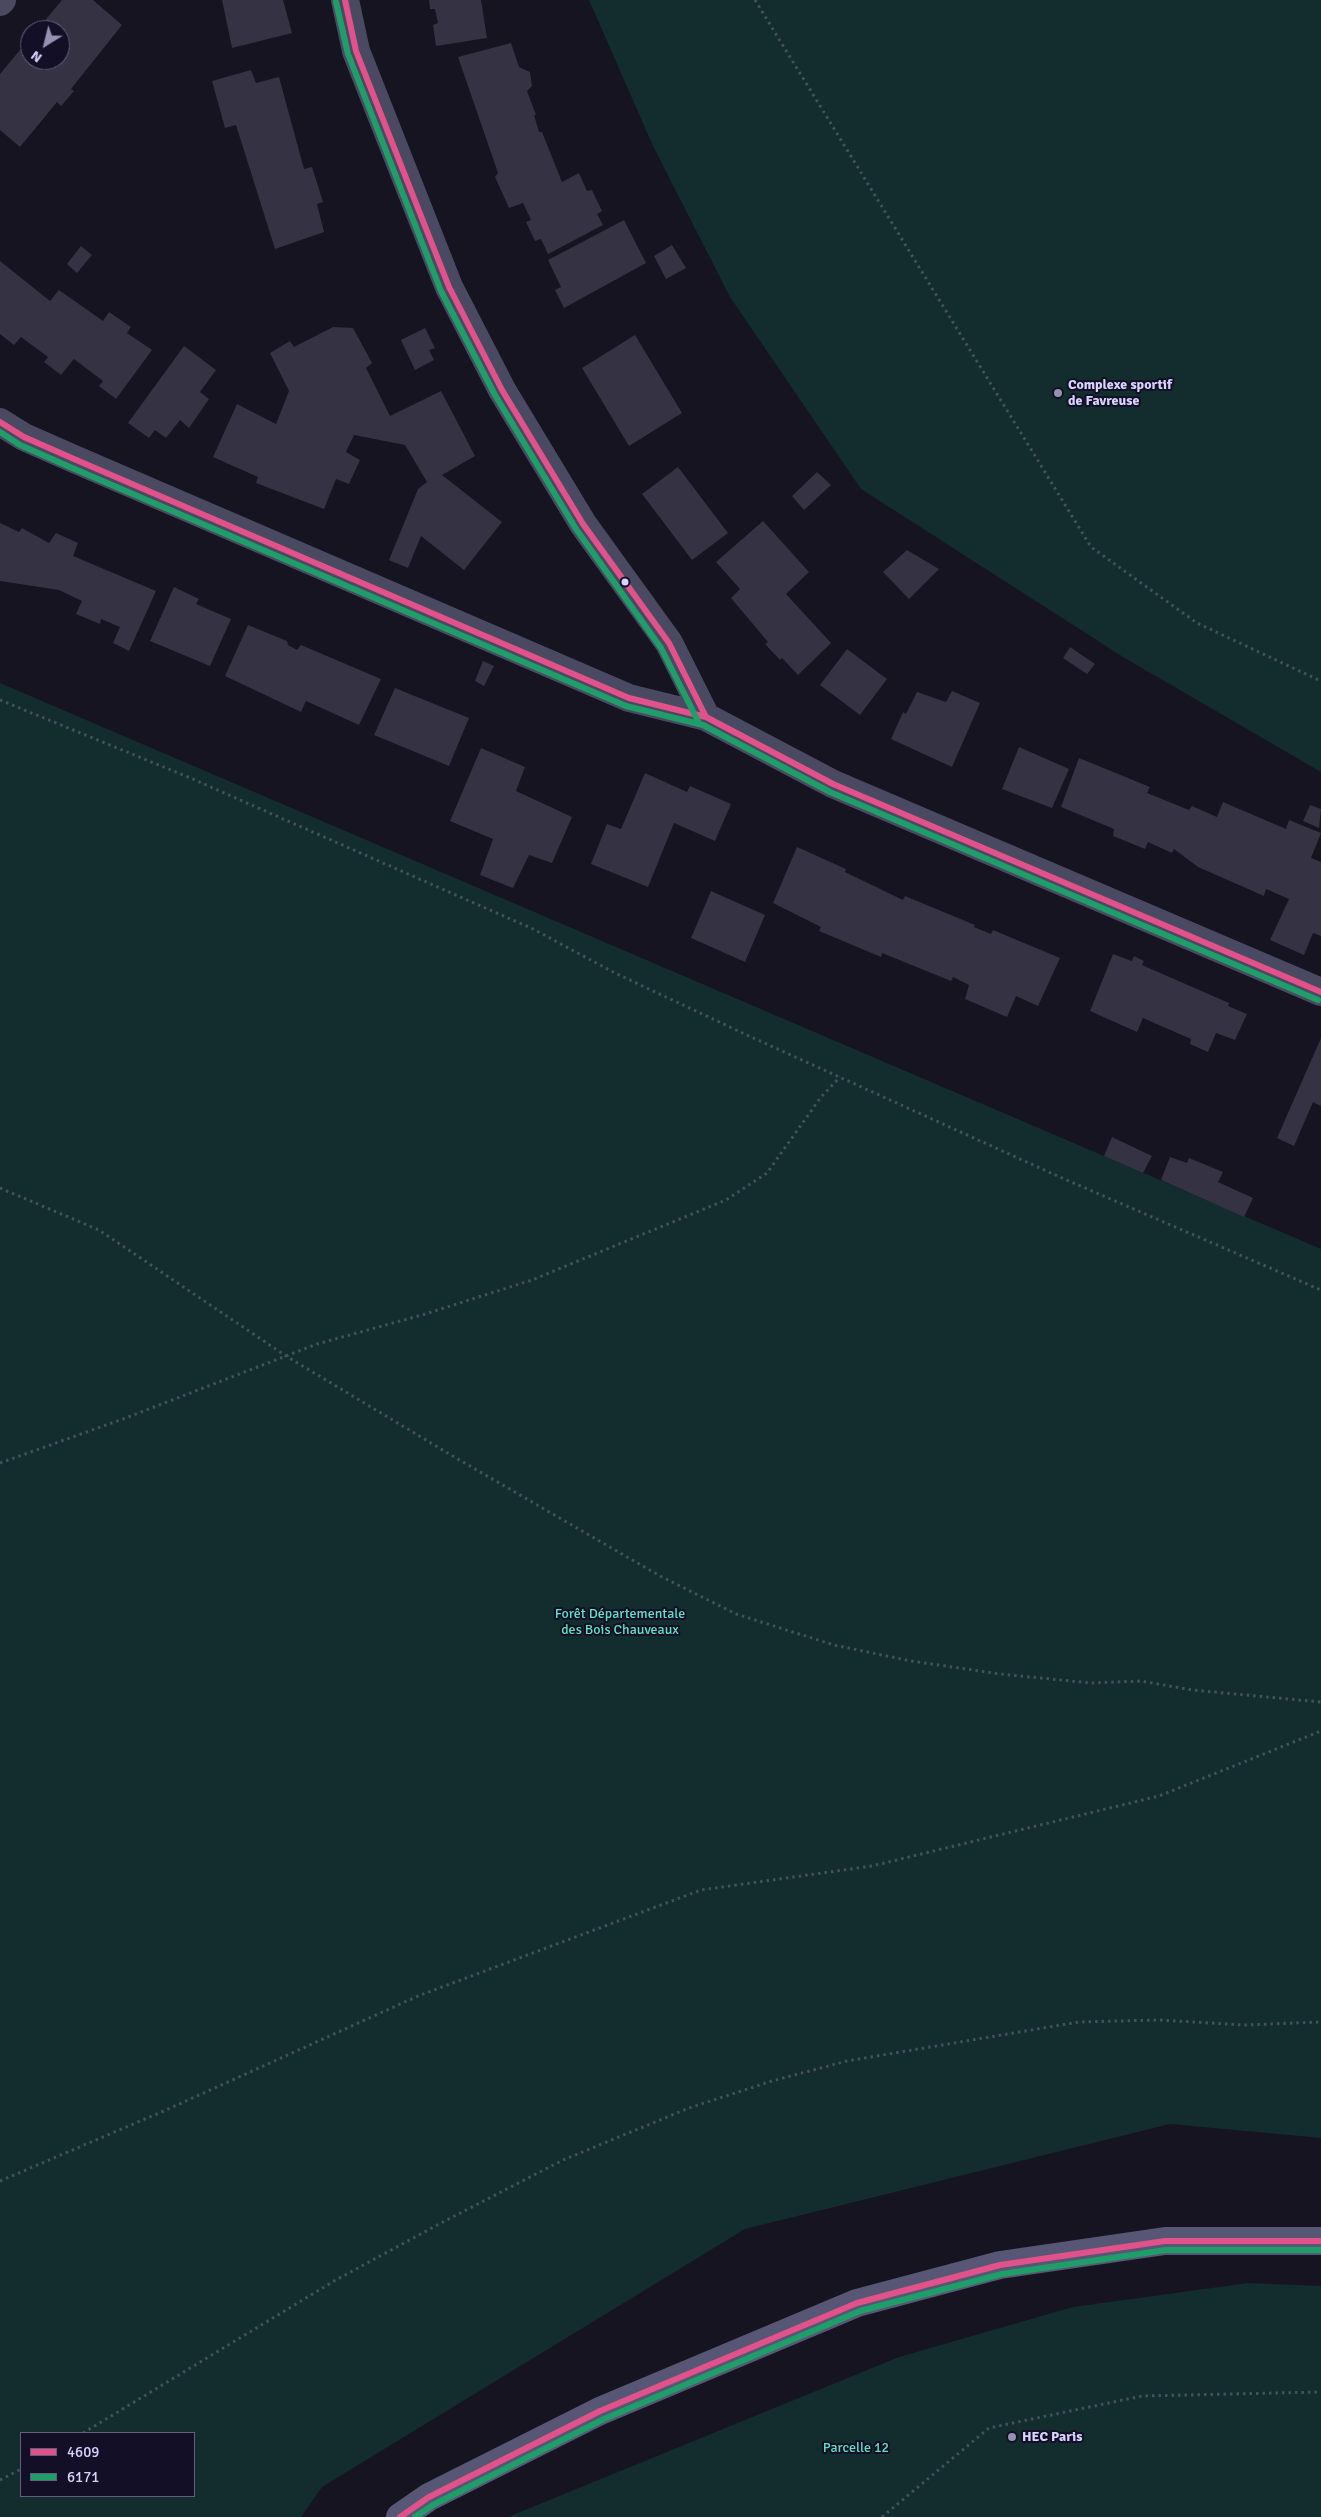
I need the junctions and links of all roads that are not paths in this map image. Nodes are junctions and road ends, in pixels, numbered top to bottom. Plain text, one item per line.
1 (345, 0) edge
2 (0, 422) edge
3 (706, 717) junction
4 (1321, 992) edge
5 (1321, 2241) edge
6 (400, 2517) edge

1 - 3 street
2 - 3 street
3 - 4 street
5 - 6 main road

